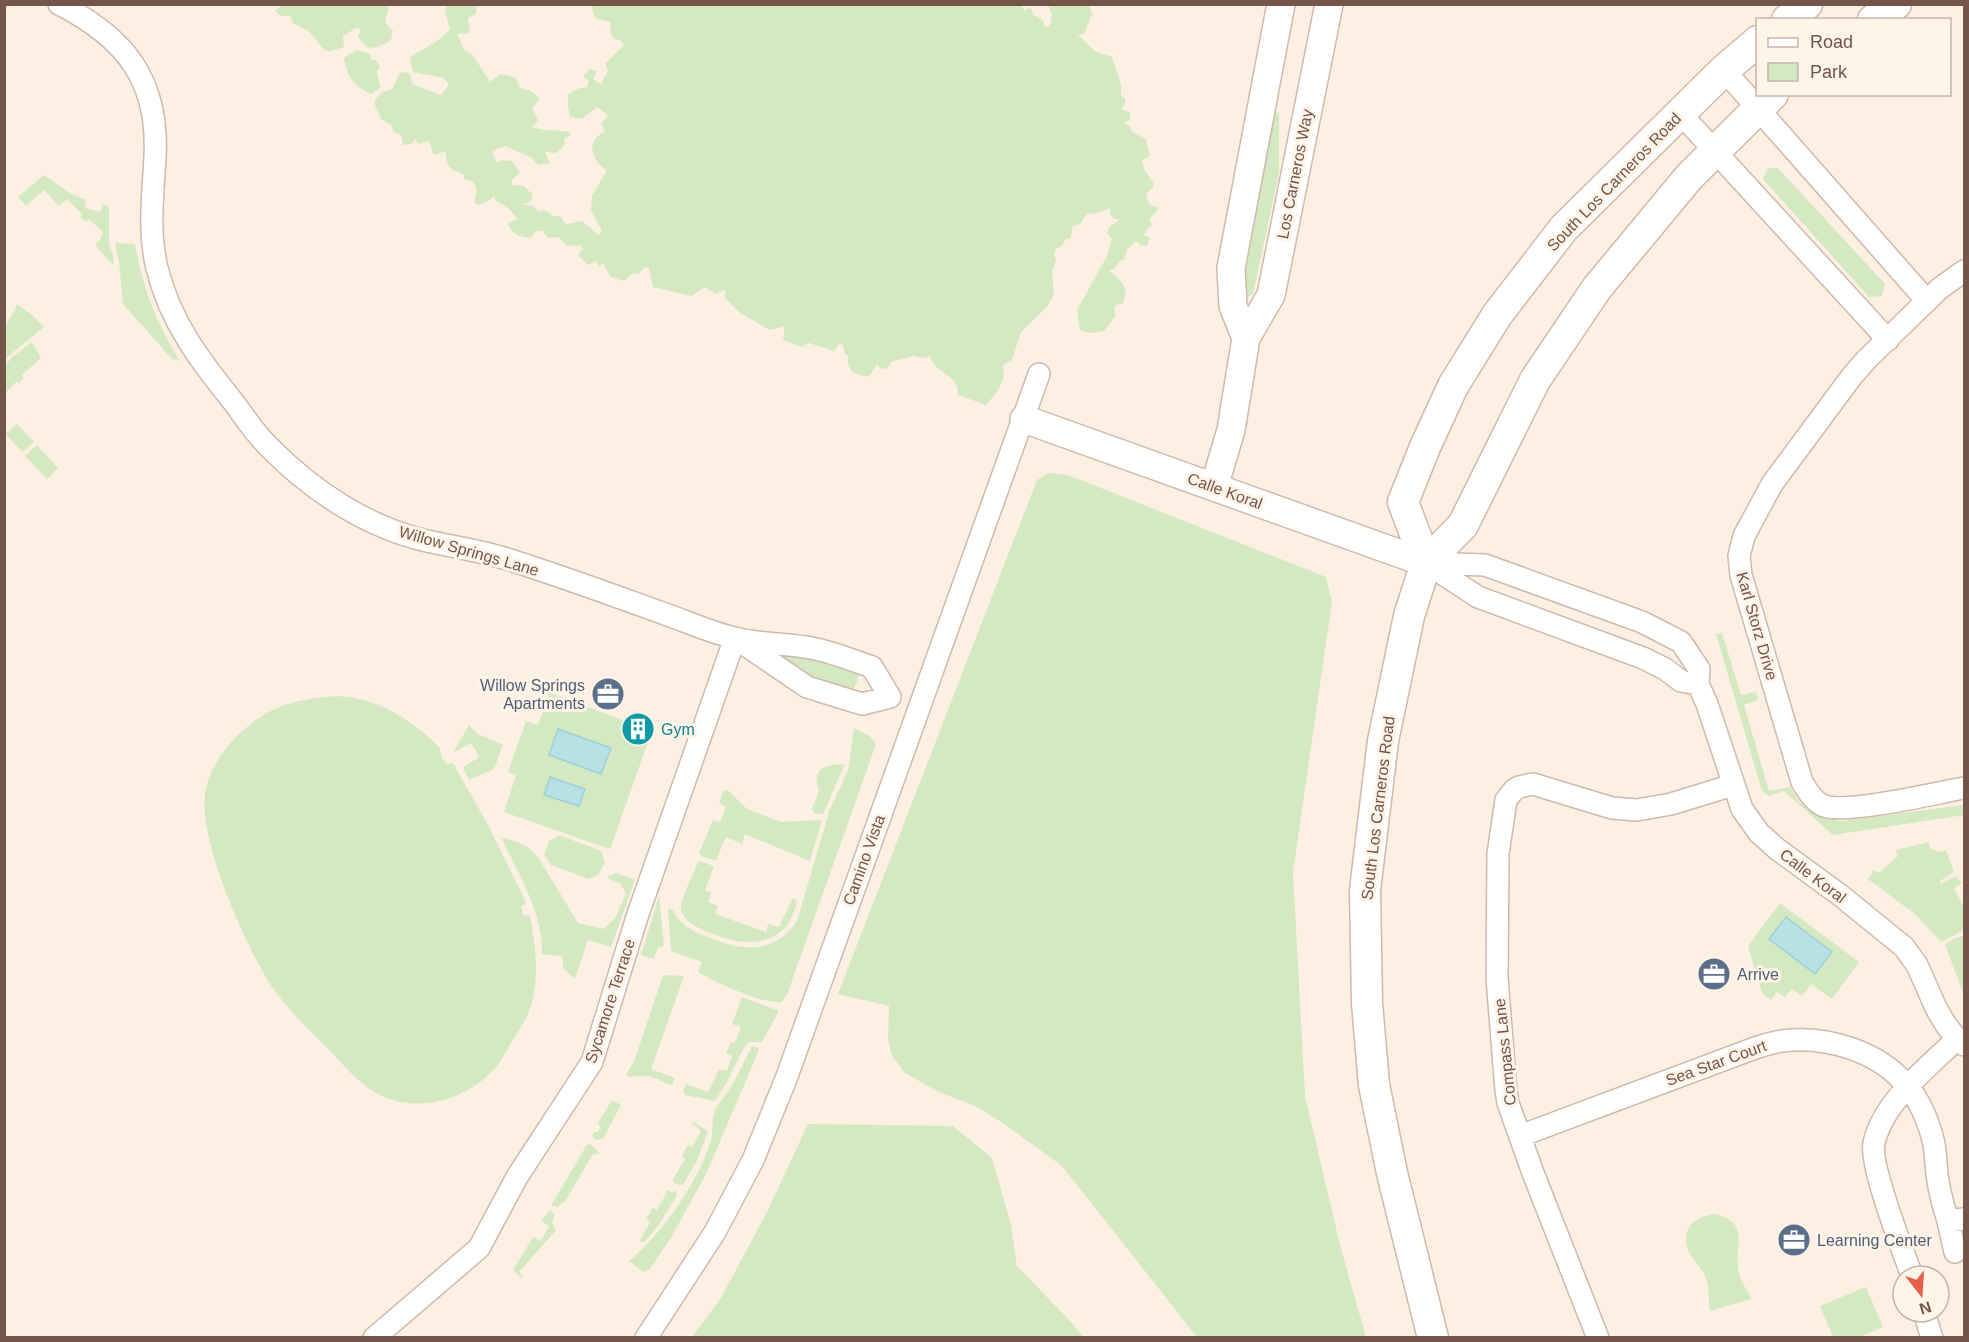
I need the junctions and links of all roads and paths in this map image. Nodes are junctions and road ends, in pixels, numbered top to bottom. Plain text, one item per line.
1 (59, 4) edge
2 (1281, 4) edge
3 (1329, 4) edge
4 (1807, 4) edge
5 (1896, 4) edge
6 (1790, 18) edge
7 (1876, 18) edge
8 (1756, 43) edge
9 (1724, 70) junction
10 (1756, 94) edge
11 (1765, 101) edge
12 (1680, 113) junction
13 (1714, 150) junction
14 (1965, 271) edge
15 (1927, 301) junction
16 (1246, 338) junction
17 (1888, 340) junction
18 (1039, 374) dead end
19 (1024, 419) junction
20 (1214, 487) junction
21 (1426, 563) junction
22 (735, 638) junction
23 (1698, 684) junction
24 (890, 697) junction
25 (918, 708) junction
26 (1733, 785) junction
27 (1965, 788) edge
28 (1961, 1042) edge
29 (1908, 1086) junction
30 (1520, 1136) junction
31 (1956, 1220) edge
32 (1955, 1252) dead end
33 (1908, 1264) edge
34 (646, 1334) edge
35 (374, 1338) edge
36 (1433, 1338) edge
37 (1598, 1338) edge

1 - 22 street, Willow Springs Lane
2 - 16 street
3 - 16 street, Los Carneros Way
4 - 6 main road
5 - 7 main road
8 - 9 main road, South Los Carneros Road
9 - 10 street
9 - 12 main road, South Los Carneros Road
11 - 13 main road, South Los Carneros Road
11 - 15 street
12 - 13 street
12 - 21 main road, South Los Carneros Road
13 - 17 street
13 - 21 main road, South Los Carneros Road
14 - 15 street, Karl Storz Drive
15 - 17 street, Karl Storz Drive
16 - 20 street, Los Carneros Way
17 - 27 street, Karl Storz Drive
18 - 19 street, Camino Vista
19 - 20 street, Calle Koral
19 - 25 street, Camino Vista
20 - 21 street, Calle Koral
21 - 23 street, Calle Koral
21 - 23 street, Calle Koral
21 - 36 main road, South Los Carneros Road
22 - 24 street, Willow Springs Lane
22 - 24 street, Willow Springs Lane
22 - 35 street, Sycamore Terrace
23 - 26 street, Calle Koral
24 - 25 street
25 - 34 street, Camino Vista
26 - 28 street, Calle Koral
26 - 30 street, Compass Lane
28 - 29 street
29 - 30 street, Sea Star Court
29 - 31 street, Sea Star Court
29 - 33 street
30 - 37 street, Compass Lane
31 - 32 street, Sea Star Court

